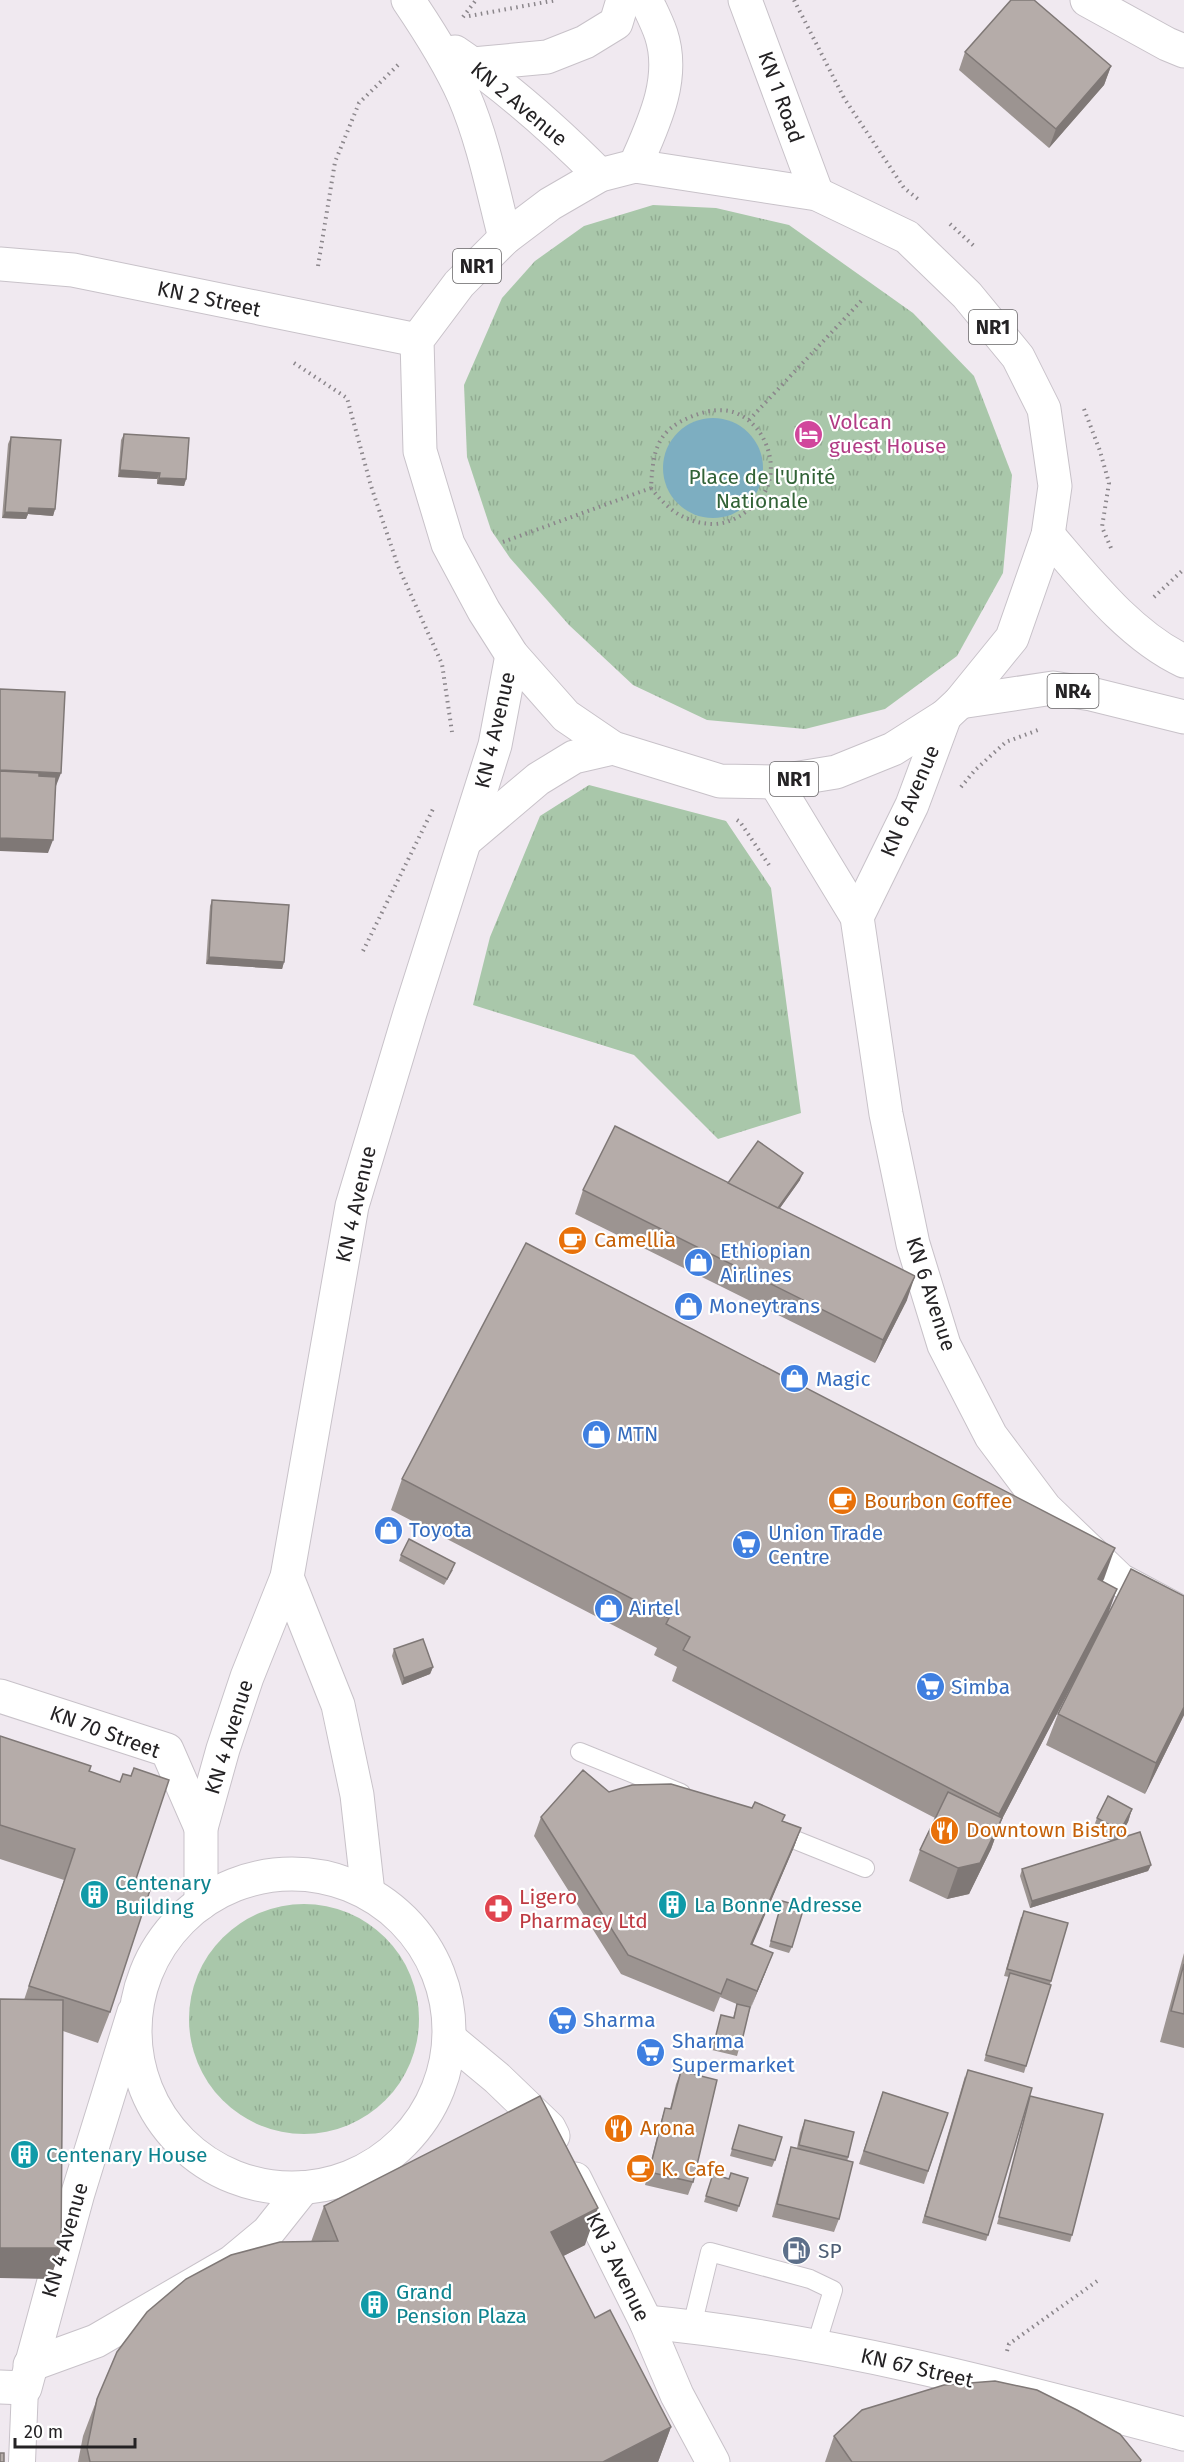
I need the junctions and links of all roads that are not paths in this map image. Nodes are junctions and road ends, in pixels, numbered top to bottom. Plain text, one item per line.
1 (408, 0) edge
2 (623, 0) edge
3 (646, 0) edge
4 (745, 0) edge
5 (1087, 0) edge
6 (434, 38) junction
7 (1184, 51) edge
8 (473, 64) junction
9 (635, 166) junction
10 (600, 175) junction
11 (817, 194) junction
12 (505, 237) junction
13 (0, 264) edge
14 (417, 340) junction
15 (1048, 535) junction
16 (512, 655) junction
17 (1184, 661) edge
18 (952, 709) junction
19 (1184, 717) edge
20 (613, 748) junction
21 (775, 782) junction
22 (466, 840) junction
23 (857, 917) junction
24 (287, 1577) junction
25 (1184, 1614) edge
26 (0, 1696) edge
27 (579, 1752) dead end
28 (700, 1801) edge
29 (755, 1823) edge
30 (201, 1828) junction
31 (865, 1868) dead end
32 (368, 1893) junction
33 (201, 1903) junction
34 (135, 2012) junction
35 (450, 2039) junction
36 (303, 2188) junction
37 (646, 2322) junction
38 (692, 2326) junction
39 (816, 2345) junction
40 (18, 2380) edge
41 (1184, 2433) edge
42 (22, 2462) edge
43 (713, 2462) edge

1 - 6 main road, KN 2 Avenue
2 - 8 main road
3 - 9 main road
4 - 11 main road, KN 1 Road
5 - 7 main road
6 - 8 main road, KN 2 Avenue
6 - 12 main road, KN 2 Avenue
8 - 10 main road, KN 2 Avenue
9 - 10 main road, NR1
9 - 11 main road, NR1
10 - 12 main road, NR1
11 - 15 main road, NR1
12 - 14 main road, NR1
13 - 14 main road, KN 2 Street
14 - 16 main road, NR1
15 - 17 main road
15 - 18 main road, NR1
16 - 20 main road, NR1
16 - 22 main road, KN 4 Avenue
18 - 19 main road, NR4
18 - 21 main road, NR1
18 - 23 main road, KN 6 Avenue
20 - 21 main road, NR1
20 - 22 main road, KN 4 Avenue
21 - 23 main road, KN 6 Avenue
22 - 24 main road, KN 4 Avenue
23 - 25 main road, KN 6 Avenue
24 - 30 main road, KN 4 Avenue
24 - 32 main road
26 - 30 main road, KN 70 Street
27 - 28 lane
29 - 31 lane
30 - 33 main road, KN 4 Avenue
32 - 33 main road
32 - 35 main road
33 - 34 main road
34 - 36 main road
34 - 40 main road, KN 4 Avenue
35 - 36 main road
35 - 37 main road, KN 3 Avenue
36 - 40 main road
37 - 38 main road, KN 67 Street
37 - 43 main road, KN 3 Avenue
38 - 39 main road, KN 67 Street
38 - 39 lane
39 - 41 main road, KN 67 Street
40 - 42 street, KN 4 Avenue

